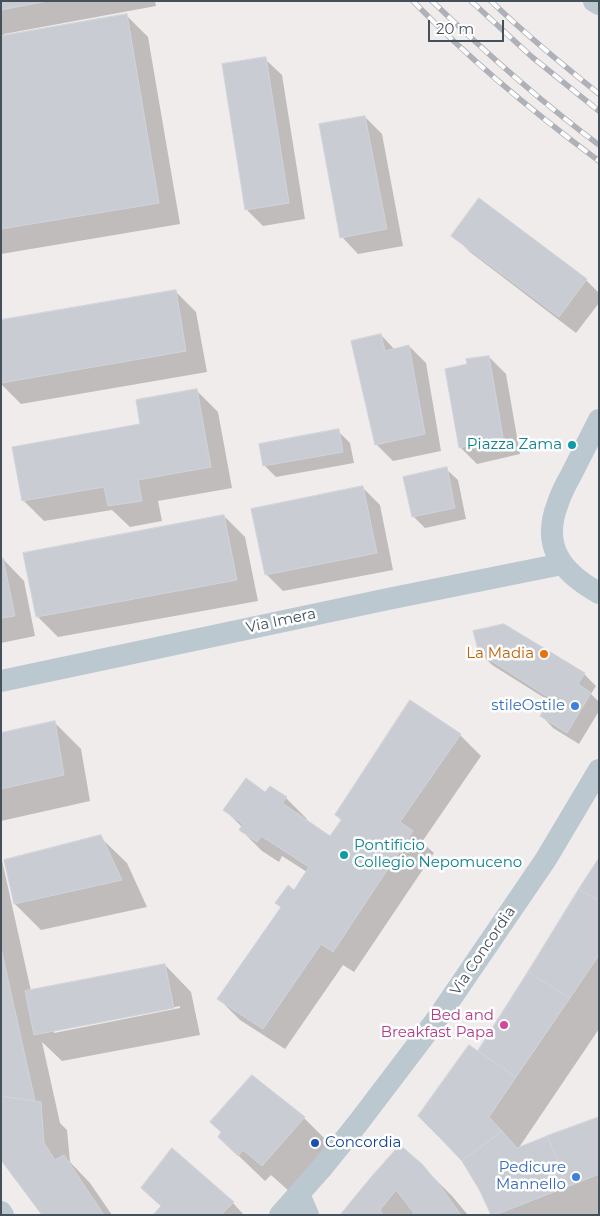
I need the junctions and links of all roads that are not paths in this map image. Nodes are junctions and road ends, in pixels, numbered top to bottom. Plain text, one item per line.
1 (594, 1) edge
2 (599, 4) edge
3 (599, 420) edge
4 (562, 564) junction
5 (599, 593) edge
6 (1, 681) edge
7 (599, 770) edge
8 (299, 1194) junction
9 (280, 1215) edge
10 (308, 1215) edge

1 - 2 street
3 - 4 street
4 - 5 street
4 - 6 street, Via Imera
7 - 8 street, Via Concordia
8 - 9 street, Via Concordia
8 - 10 street

